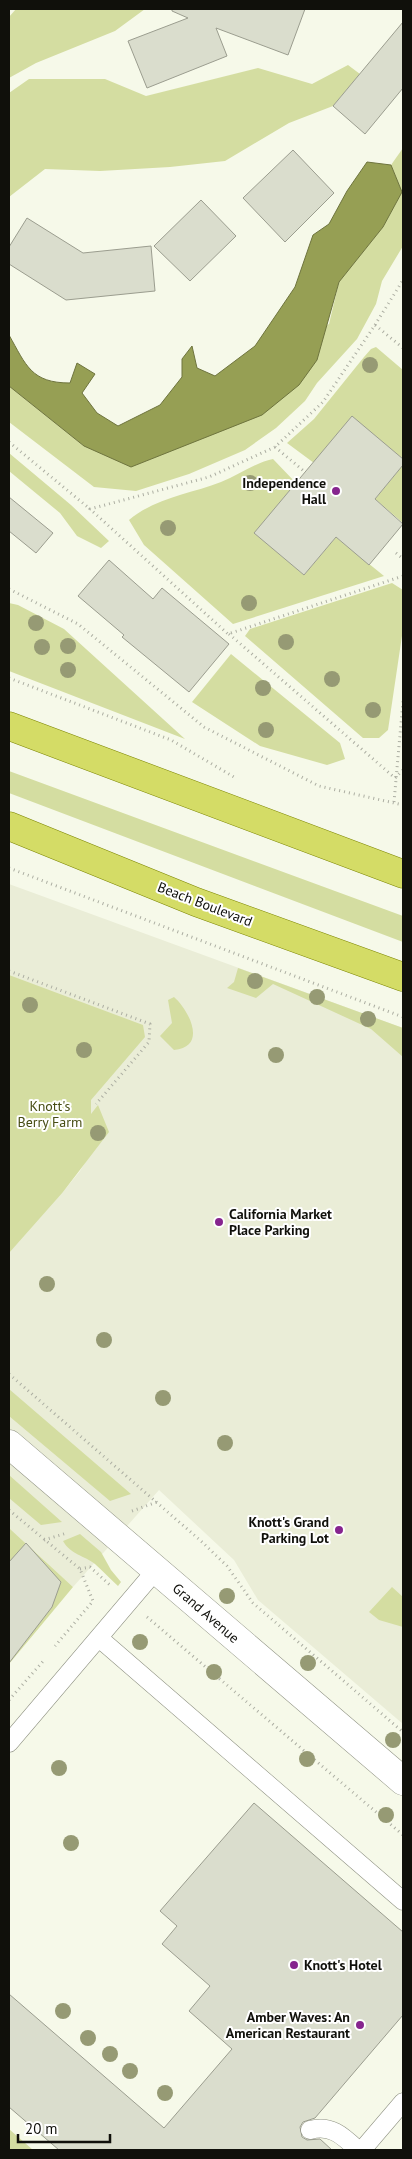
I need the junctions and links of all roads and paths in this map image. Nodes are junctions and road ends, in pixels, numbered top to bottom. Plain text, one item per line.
1 (403, 280) edge
2 (375, 325) junction
3 (403, 348) edge
4 (9, 442) edge
5 (275, 447) junction
6 (305, 472) dead end
7 (90, 509) junction
8 (396, 553) dead end
9 (403, 559) edge
10 (403, 576) edge
11 (9, 589) edge
12 (228, 634) junction
13 (9, 678) edge
14 (403, 701) edge
15 (9, 726) edge
16 (403, 770) edge
17 (395, 778) junction
18 (238, 779) dead end
19 (394, 802) junction
20 (403, 805) edge
21 (9, 826) edge
22 (9, 868) edge
23 (403, 874) edge
24 (9, 970) edge
25 (403, 977) edge
26 (403, 1017) edge
27 (96, 1104) dead end
28 (9, 1374) edge
29 (9, 1444) edge
30 (9, 1510) edge
31 (80, 1568) junction
32 (156, 1570) junction
33 (130, 1602) junction
34 (99, 1638) junction
35 (53, 1649) dead end
36 (48, 1655) dead end
37 (9, 1700) edge
38 (403, 1732) edge
39 (9, 1744) edge
40 (403, 1781) edge
41 (403, 1836) edge
42 (403, 1901) edge
43 (403, 2102) edge
44 (310, 2130) dead end
45 (358, 2150) edge
46 (362, 2150) edge

1 - 2 path
2 - 3 path
2 - 5 path
4 - 7 path
5 - 6 path
5 - 7 path
7 - 12 path
8 - 9 path
10 - 12 path
11 - 19 path
12 - 17 path
13 - 18 path
14 - 17 path
15 - 23 main road
16 - 17 path
17 - 19 path
19 - 20 path
21 - 25 main road, Beach Boulevard
22 - 26 path
24 - 27 path
28 - 38 path
29 - 32 street, Grand Avenue
30 - 31 path
31 - 33 path
31 - 35 path
32 - 33 lane
32 - 40 street, Grand Avenue
33 - 34 lane
33 - 41 path
34 - 39 lane
34 - 42 lane
36 - 37 path
43 - 46 lane
44 - 45 lane

